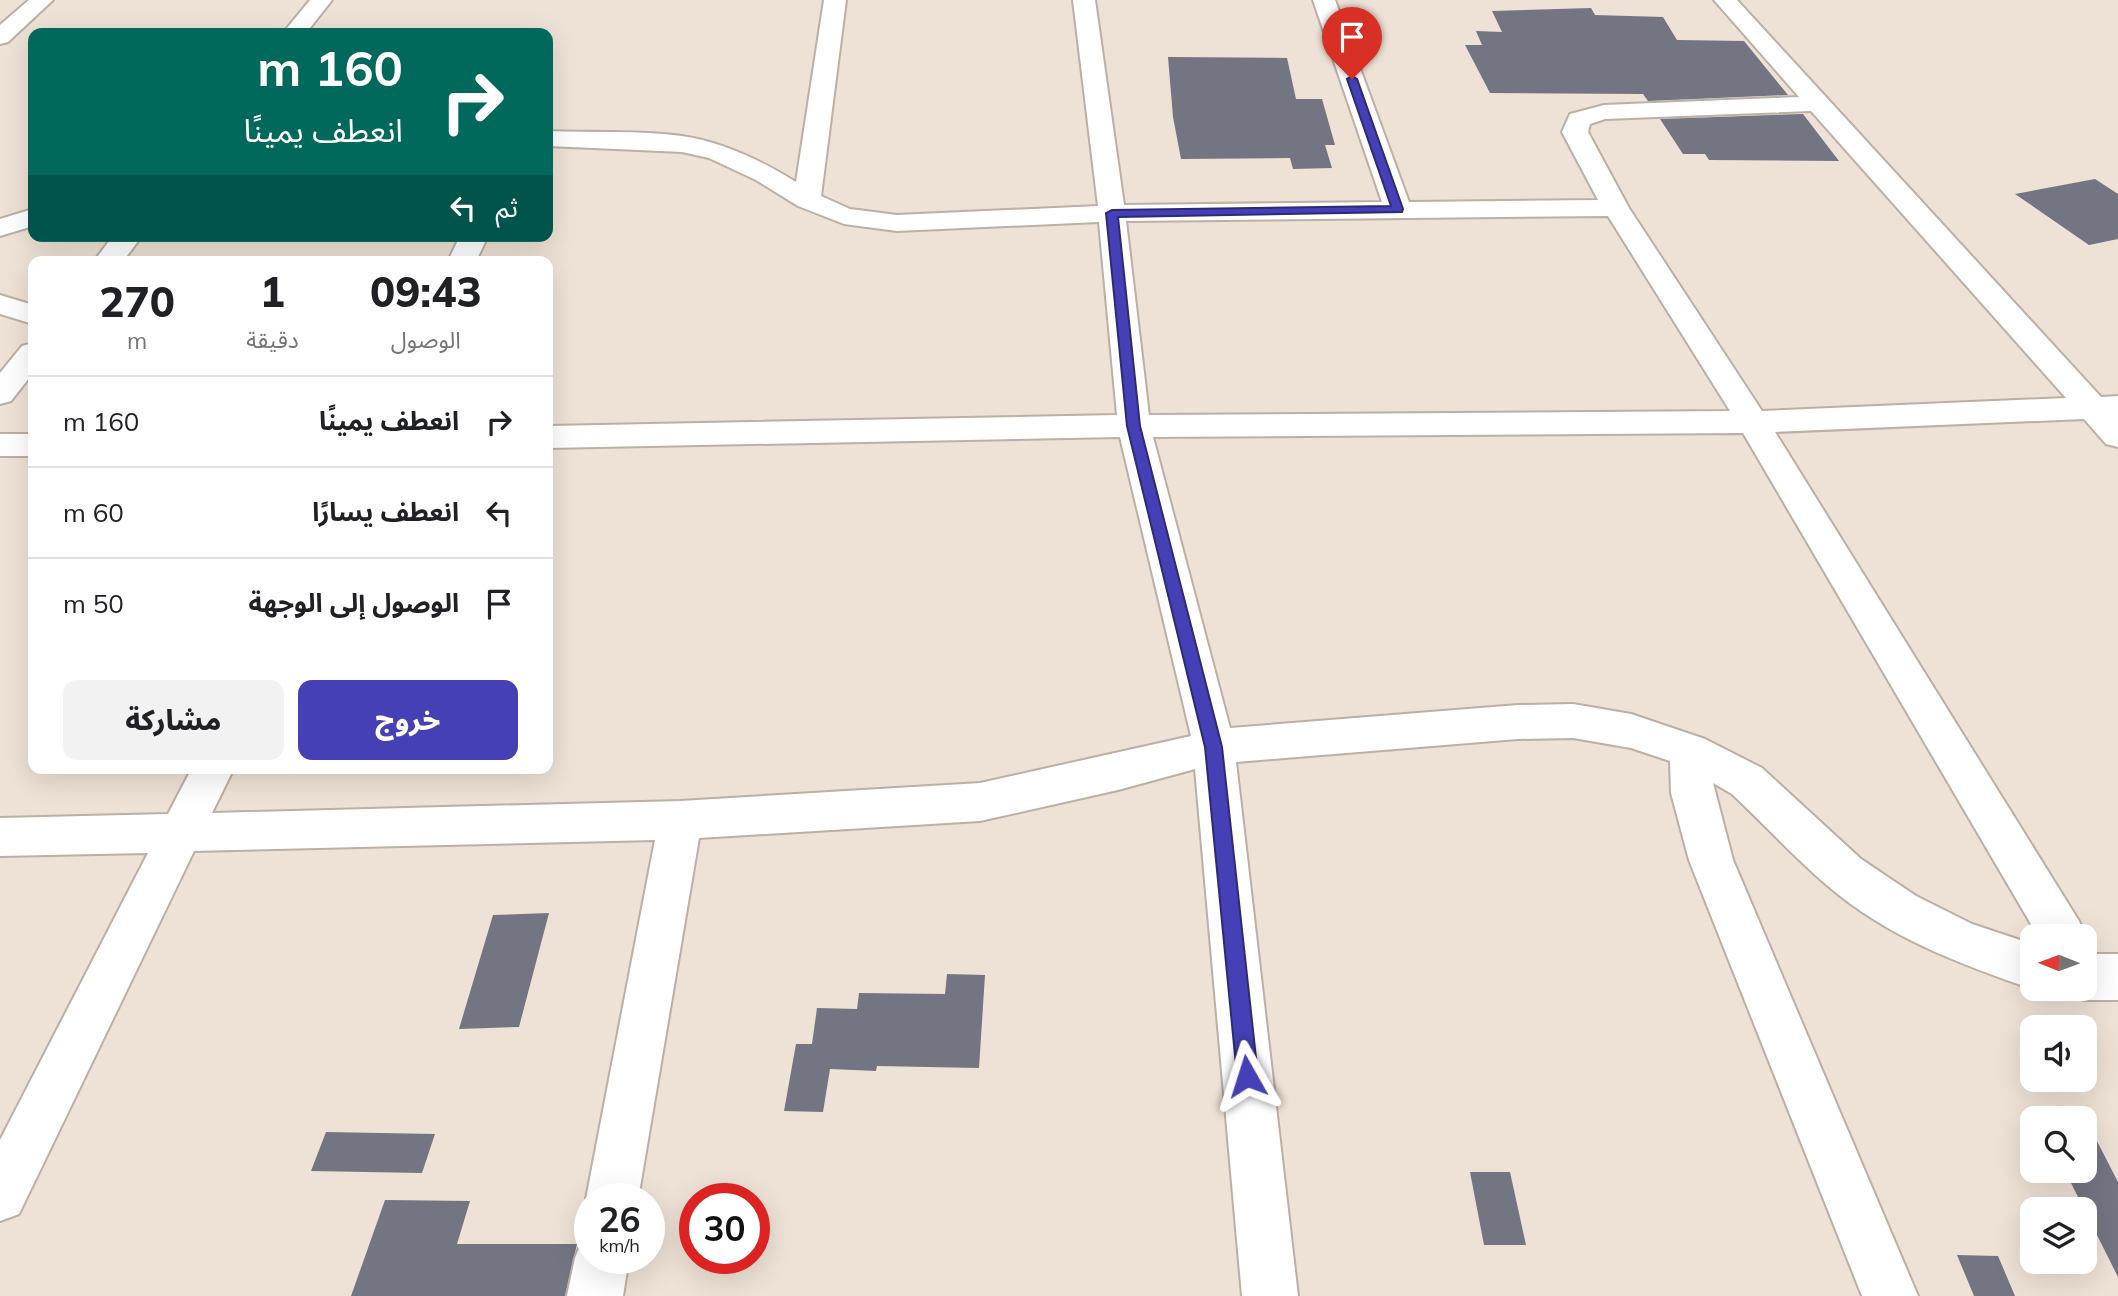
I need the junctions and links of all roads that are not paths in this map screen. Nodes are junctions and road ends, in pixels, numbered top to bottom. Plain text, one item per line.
1 (42, 0) edge
2 (321, 0) edge
3 (333, 0) edge
4 (835, 0) edge
5 (1084, 0) edge
6 (1324, 0) edge
7 (1725, 0) edge
8 (297, 28) edge
9 (0, 37) edge
10 (1818, 103) junction
11 (553, 139) edge
12 (807, 200) junction
13 (1616, 208) junction
14 (1398, 209) junction
15 (1112, 213) junction
16 (28, 219) edge
17 (0, 228) edge
18 (123, 242) edge
19 (112, 256) edge
20 (0, 304) edge
21 (28, 313) edge
22 (28, 359) edge
23 (0, 394) edge
24 (2106, 408) edge
25 (1753, 422) junction
26 (1134, 426) junction
27 (2118, 436) edge
28 (553, 437) edge
29 (0, 445) edge
30 (28, 445) edge
31 (1214, 747) junction
32 (1690, 751) junction
33 (210, 774) edge
34 (680, 820) junction
35 (181, 832) junction
36 (0, 837) edge
37 (2056, 924) edge
38 (2020, 963) edge
39 (615, 1183) edge
40 (0, 1195) edge
41 (599, 1274) edge
42 (595, 1296) edge
43 (1270, 1296) edge
44 (1890, 1296) edge

1 - 9 street
2 - 3 street
2 - 8 street
4 - 12 street
5 - 15 street
6 - 14 street
7 - 10 street
10 - 13 street
10 - 24 street
11 - 12 street
12 - 15 street
13 - 14 street
13 - 25 street
14 - 15 street
15 - 26 street
16 - 17 street
18 - 19 street
20 - 21 street
22 - 23 street
24 - 25 street
24 - 27 street
25 - 26 street
25 - 37 street
26 - 28 street
26 - 31 street
29 - 30 street
31 - 32 street
31 - 34 street
31 - 43 street
32 - 38 street
32 - 44 street
33 - 35 street
34 - 35 street
34 - 39 street
35 - 36 street
35 - 40 street
41 - 42 street

